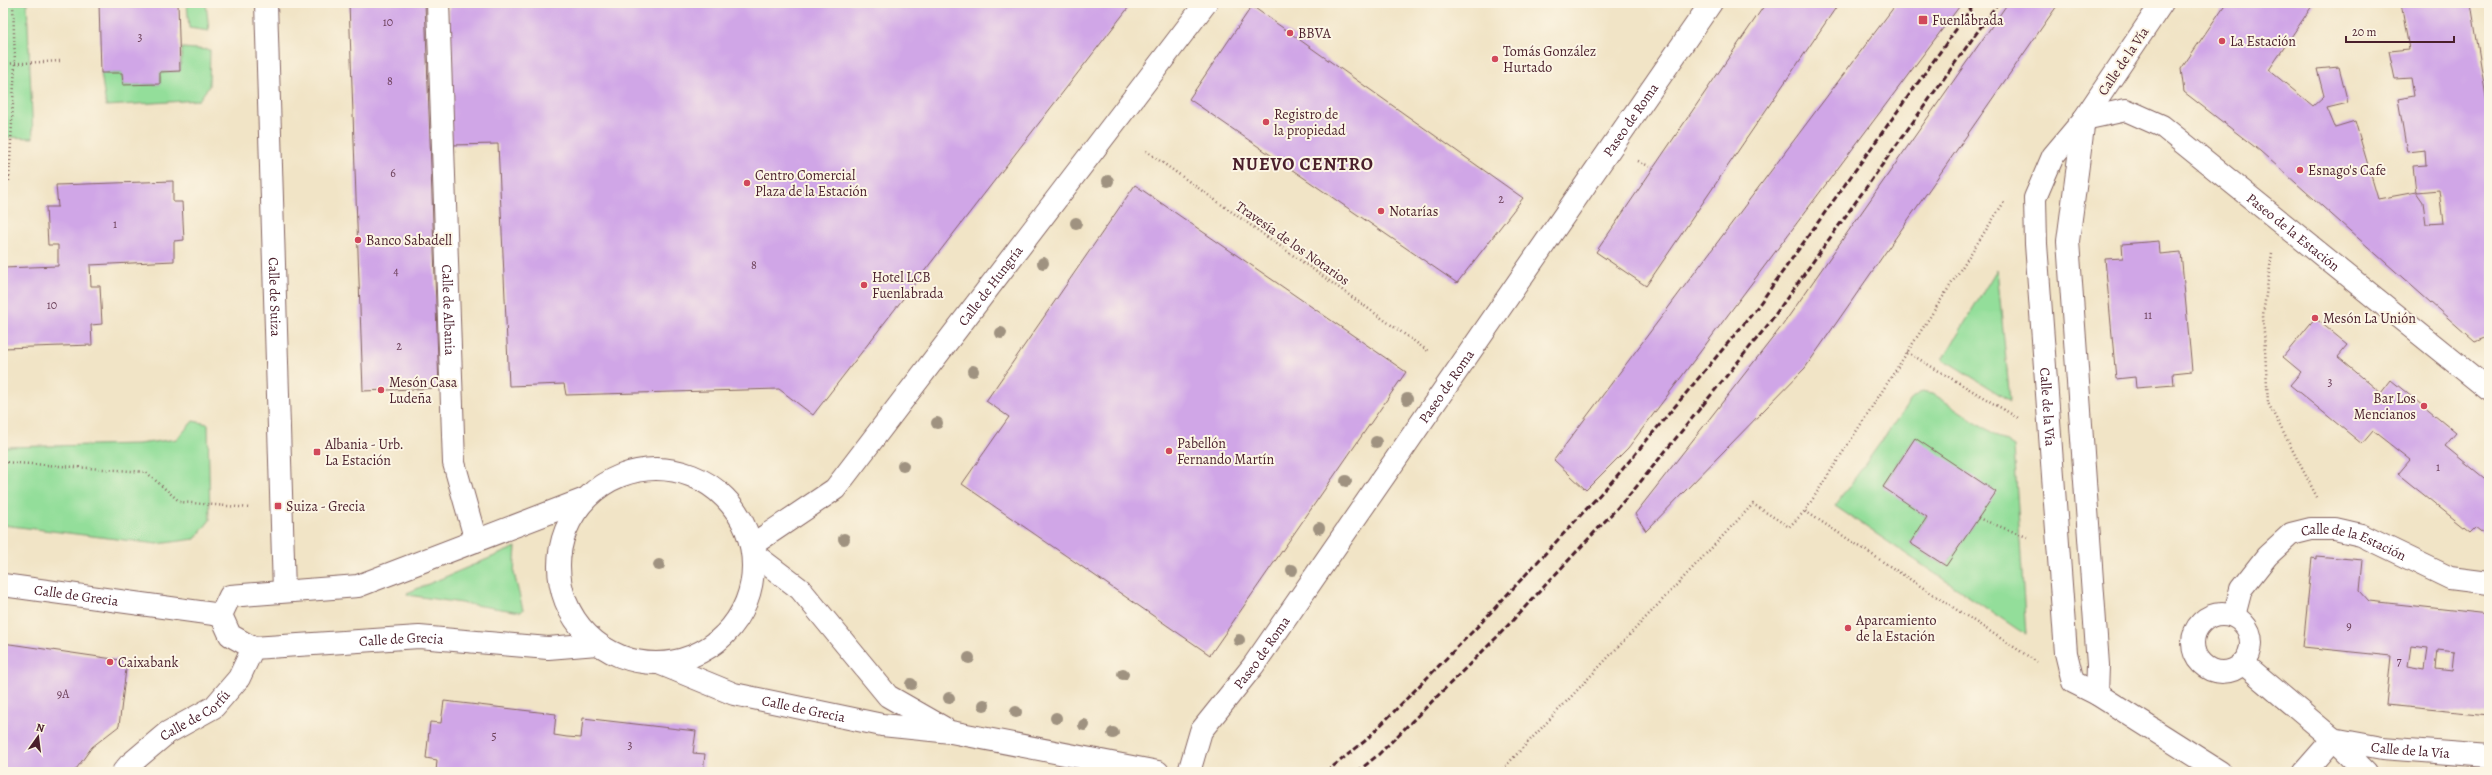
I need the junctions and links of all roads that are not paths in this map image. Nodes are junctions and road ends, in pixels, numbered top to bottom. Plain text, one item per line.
1 (266, 3) edge
2 (438, 3) edge
3 (1206, 3) edge
4 (1711, 3) edge
5 (2162, 3) edge
6 (2084, 119) junction
7 (2489, 390) edge
8 (585, 499) junction
9 (476, 541) junction
10 (753, 550) junction
11 (2489, 583) edge
12 (3, 585) edge
13 (284, 591) junction
14 (221, 615) junction
15 (2234, 616) junction
16 (597, 644) junction
17 (253, 648) junction
18 (2243, 663) junction
19 (661, 664) junction
20 (2097, 694) junction
21 (951, 732) junction
22 (2333, 739) junction
23 (2489, 756) edge
24 (123, 772) edge
25 (1158, 772) edge
26 (1189, 772) edge
27 (2220, 772) edge
28 (2304, 772) edge
29 (2366, 772) edge

1 - 13 street, Calle de Suiza
2 - 9 street, Calle de Albania
3 - 10 street, Calle de Hungría
4 - 26 street, Paseo de Roma
5 - 6 street, Calle de la Vía
6 - 7 street, Paseo de la Estación
6 - 20 street, Calle de la Vía
6 - 20 street, Calle de la Vía
8 - 9 street
8 - 10 street
8 - 16 street
9 - 13 street
10 - 19 street
10 - 21 street, Calle de Grecia
11 - 15 street, Calle de la Estación
12 - 14 street, Calle de Grecia
13 - 14 street
14 - 17 street
15 - 18 street
15 - 18 street
16 - 17 street, Calle de Grecia
16 - 19 street
17 - 24 street, Calle de Corfú
18 - 22 street, Calle de la Vía
19 - 21 street, Calle de Grecia
20 - 27 street, Calle de la Vía
21 - 25 street, Calle de Grecia
22 - 23 street, Calle de la Vía
22 - 28 street
22 - 29 street, Calle de la Vía

